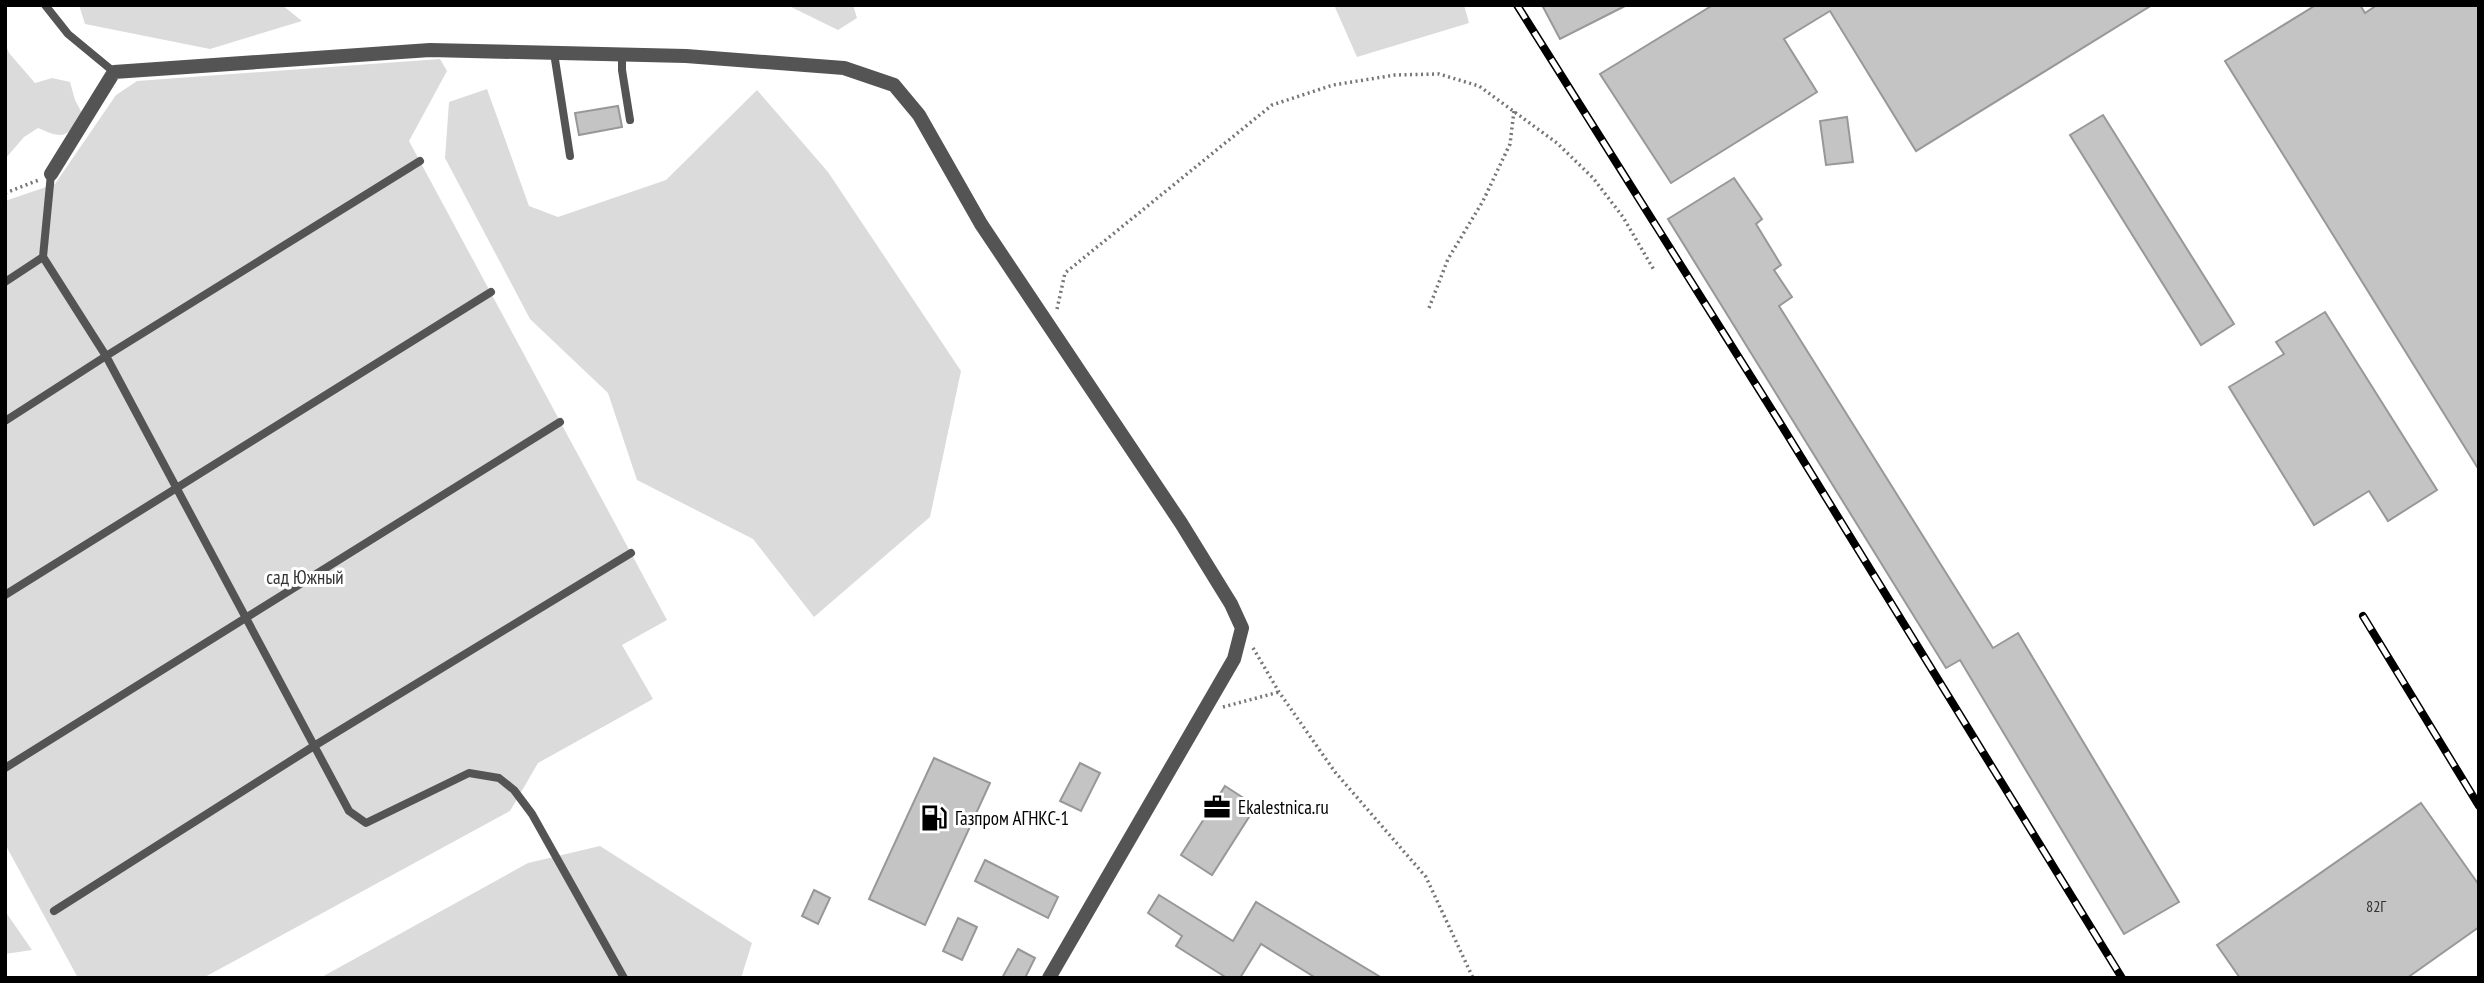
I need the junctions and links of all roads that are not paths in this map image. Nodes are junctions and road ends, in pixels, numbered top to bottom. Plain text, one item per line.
1 (45, 5) edge
2 (554, 53) junction
3 (622, 54) junction
4 (114, 72) junction
5 (630, 120) dead end
6 (570, 156) dead end
7 (420, 161) dead end
8 (51, 174) joint
9 (43, 257) junction
10 (5, 282) edge
11 (491, 292) dead end
12 (106, 356) junction
13 (5, 421) edge
14 (560, 422) dead end
15 (176, 487) junction
16 (631, 553) dead end
17 (5, 594) edge
18 (246, 617) junction
19 (314, 746) junction
20 (5, 768) edge
21 (54, 911) dead end
22 (624, 978) edge
23 (1049, 978) edge

1 - 4 lane
2 - 3 street
2 - 4 street
2 - 6 lane
3 - 5 lane
3 - 23 street
4 - 8 street
7 - 12 lane
8 - 9 lane
9 - 10 lane
9 - 12 lane
11 - 15 lane
12 - 13 lane
12 - 15 lane
14 - 18 lane
15 - 17 lane
15 - 18 lane
16 - 19 lane
18 - 19 lane
18 - 20 lane
19 - 21 lane
19 - 22 lane

